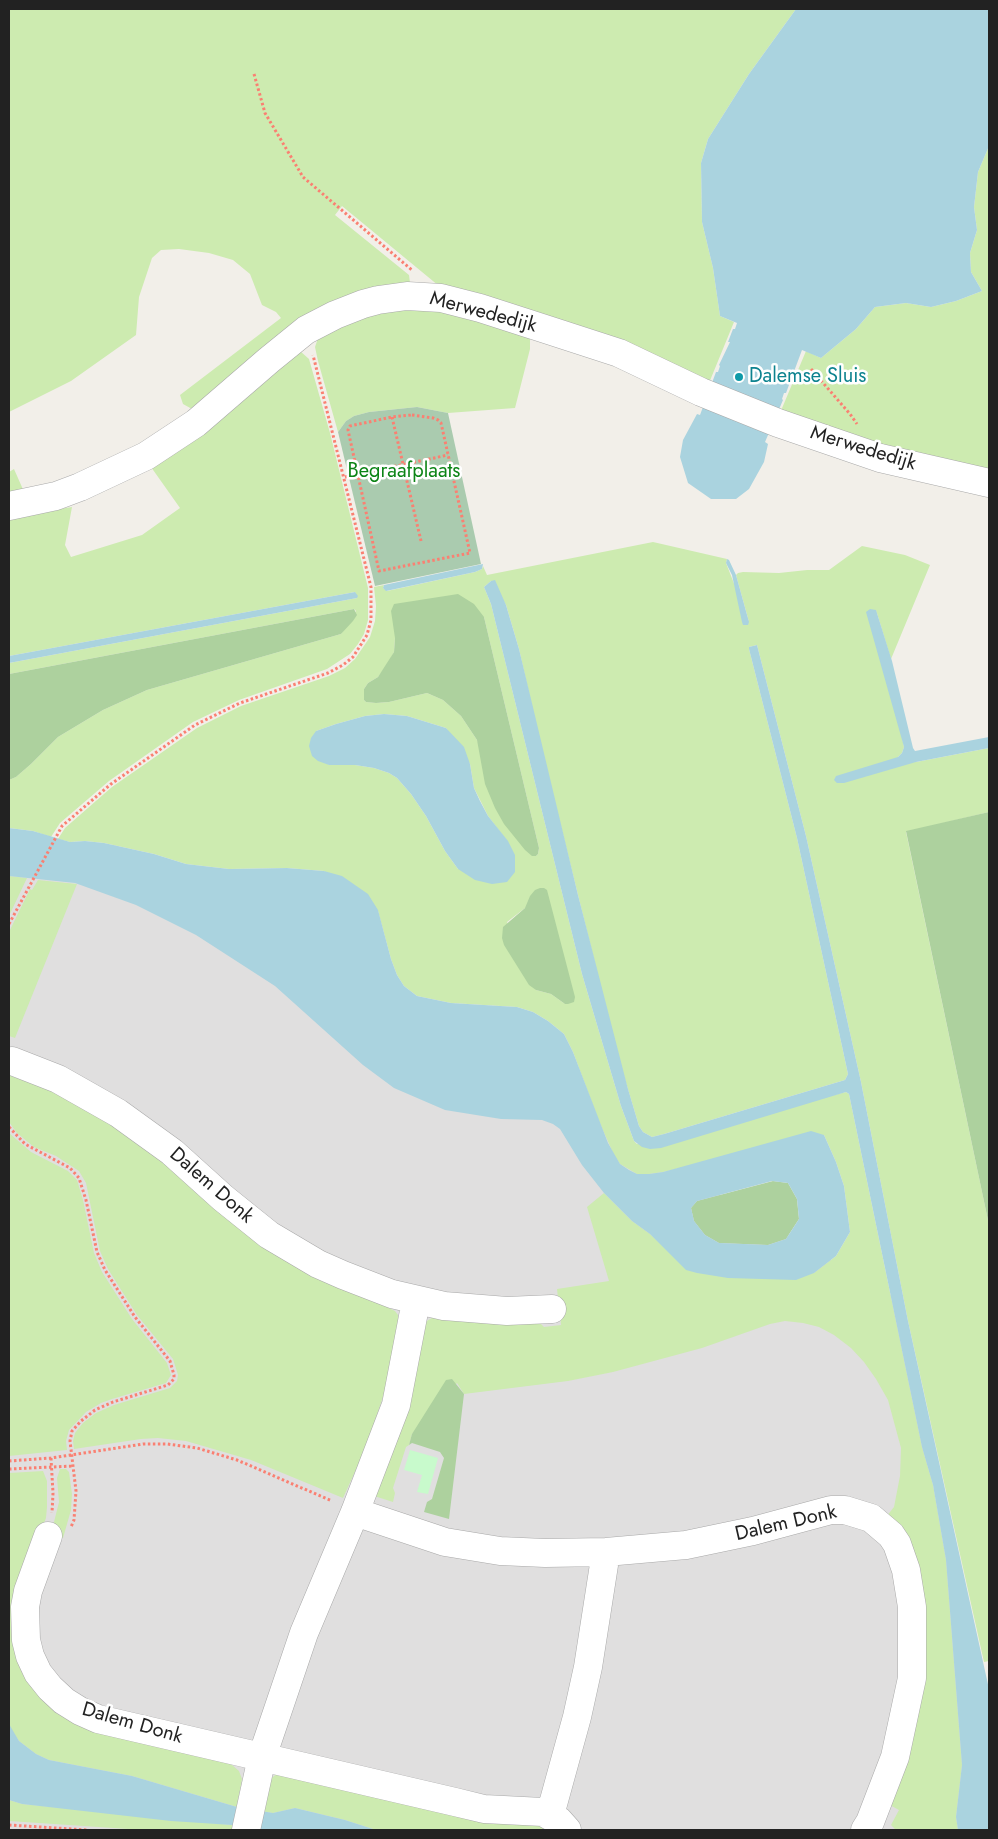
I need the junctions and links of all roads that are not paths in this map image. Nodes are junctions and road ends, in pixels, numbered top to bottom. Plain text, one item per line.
1 (989, 483) edge
2 (9, 506) edge
3 (12, 1060) dead end
4 (416, 1301) junction
5 (552, 1309) dead end
6 (355, 1512) junction
7 (48, 1536) road end
8 (606, 1552) junction
9 (262, 1757) junction
10 (249, 1818) edge
11 (558, 1823) edge
12 (865, 1830) edge

1 - 2 street, Merwededijk
3 - 4 street, Dalem Donk
4 - 5 street, Dalem Donk
4 - 6 street
6 - 8 street, Dalem Donk
6 - 9 street
7 - 9 street, Dalem Donk
8 - 11 street, Dalem Donk
8 - 12 street, Dalem Donk
9 - 10 street
9 - 11 street, Dalem Donk

